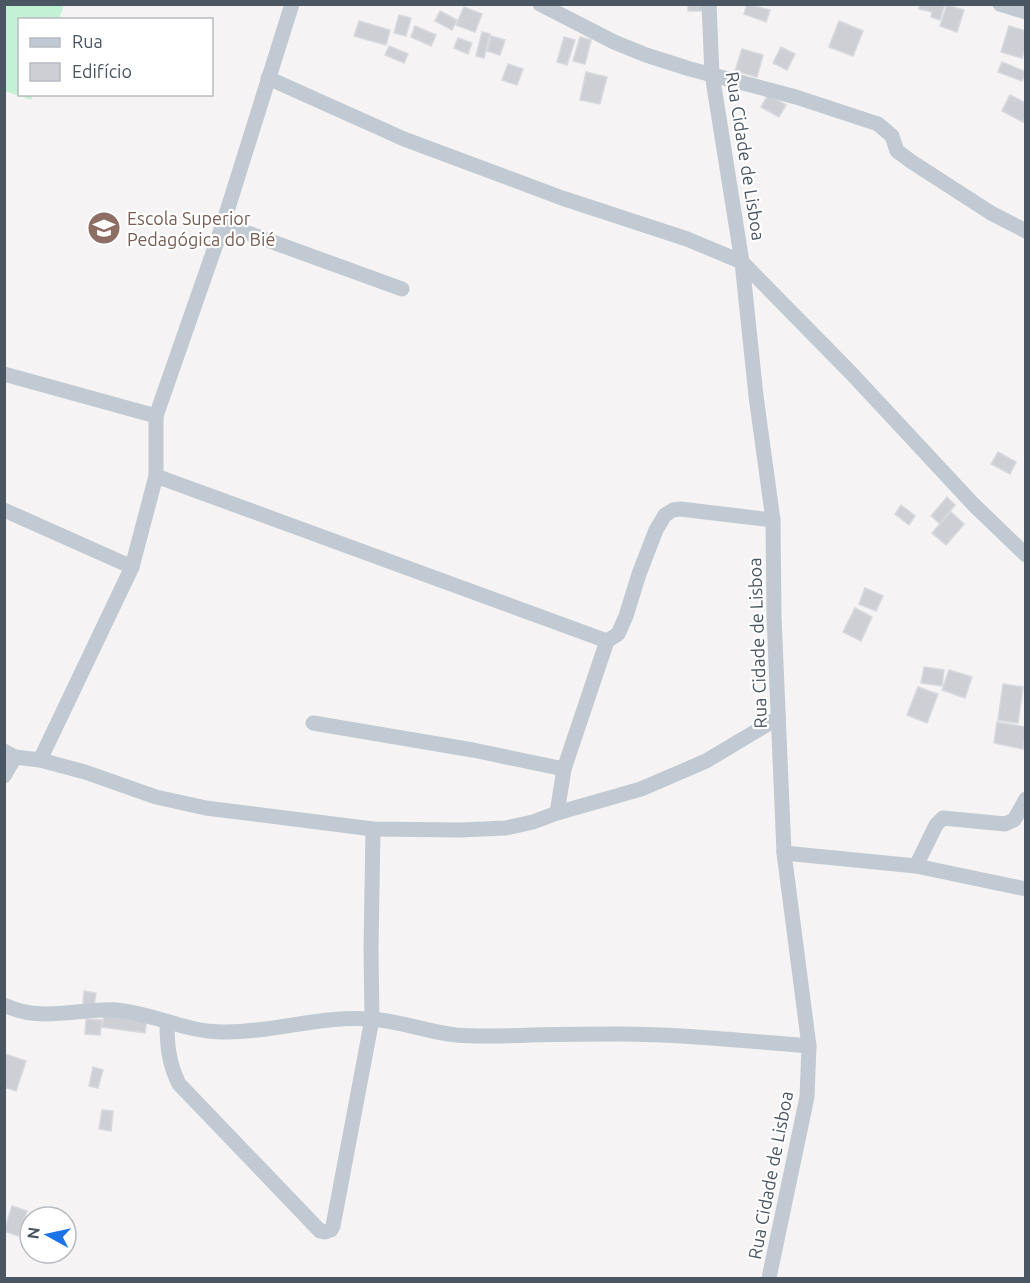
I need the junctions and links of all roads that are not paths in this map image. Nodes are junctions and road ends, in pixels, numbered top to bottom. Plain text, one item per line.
1 (292, 4) edge
2 (540, 4) edge
3 (708, 4) edge
4 (1000, 4) edge
5 (1026, 12) edge
6 (712, 74) junction
7 (268, 78) junction
8 (223, 224) junction
9 (1026, 231) edge
10 (742, 262) junction
11 (402, 289) dead end
12 (4, 374) edge
13 (156, 416) junction
14 (156, 476) junction
15 (4, 510) edge
16 (773, 520) junction
17 (1026, 555) edge
18 (132, 567) junction
19 (607, 641) junction
20 (778, 718) junction
21 (313, 723) dead end
22 (10, 754) edge
23 (40, 760) junction
24 (564, 769) junction
25 (4, 776) edge
26 (1026, 799) edge
27 (556, 813) junction
28 (373, 829) junction
29 (784, 853) junction
30 (916, 866) junction
31 (1026, 889) edge
32 (4, 1005) edge
33 (372, 1019) junction
34 (167, 1023) junction
35 (809, 1046) junction
36 (769, 1278) edge

1 - 7 street
2 - 6 street
3 - 6 street, Rua Cidade de Lisboa
4 - 5 street
6 - 9 street
6 - 10 street, Rua Cidade de Lisboa
7 - 8 street
7 - 10 street
8 - 11 street
8 - 13 street
10 - 16 street, Rua Cidade de Lisboa
10 - 17 street
12 - 13 street
13 - 14 street
14 - 18 street
14 - 19 street
15 - 18 street
16 - 19 street
16 - 20 street, Rua Cidade de Lisboa
18 - 23 street
19 - 24 street
20 - 27 street
20 - 29 street, Rua Cidade de Lisboa
21 - 24 street
22 - 23 street
22 - 25 street
23 - 28 street
24 - 27 street
26 - 30 street
27 - 28 street
28 - 33 street
29 - 30 street
29 - 35 street, Rua Cidade de Lisboa
30 - 31 street
32 - 34 street
33 - 34 street
33 - 34 street
33 - 35 street
35 - 36 street, Rua Cidade de Lisboa

